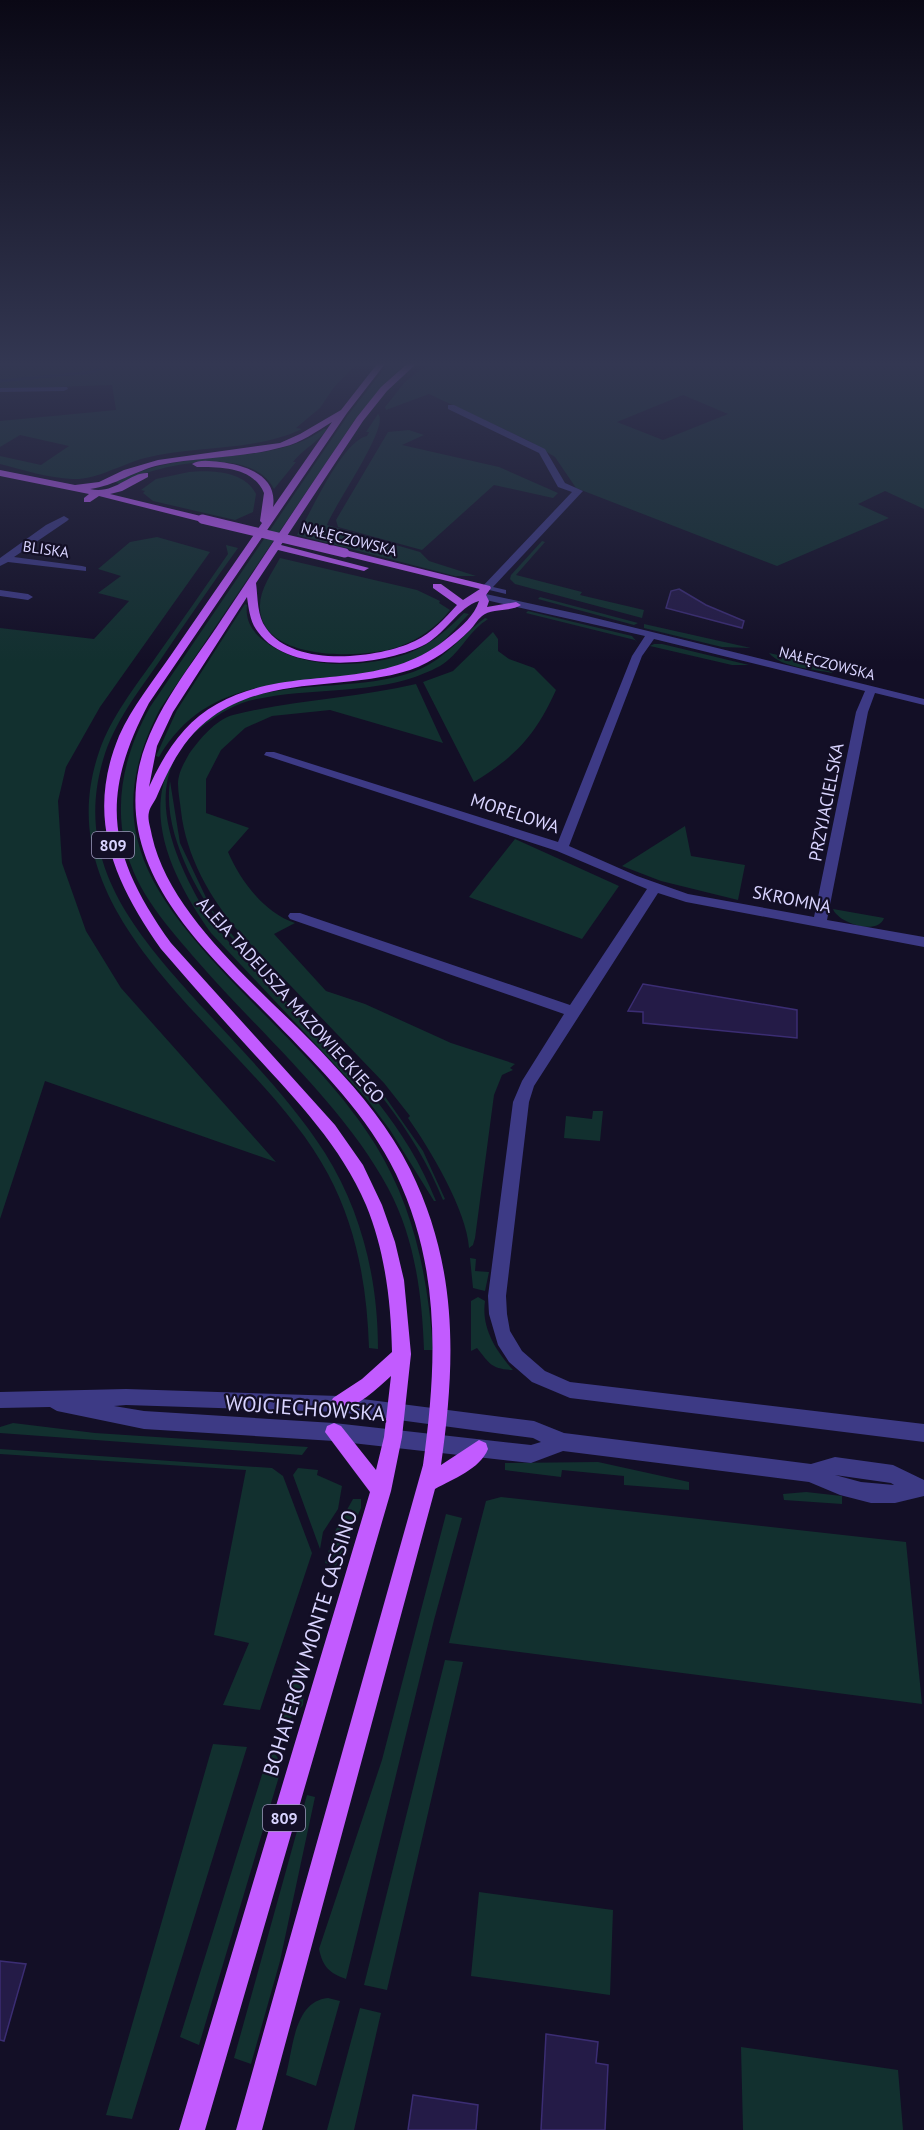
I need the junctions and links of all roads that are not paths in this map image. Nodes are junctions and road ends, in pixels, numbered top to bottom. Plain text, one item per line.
1 (157, 463) edge
2 (308, 463) edge
3 (330, 463) edge
4 (549, 463) edge
5 (0, 473) edge
6 (0, 479) edge
7 (101, 484) junction
8 (73, 488) junction
9 (119, 489) junction
10 (96, 494) junction
11 (87, 500) junction
12 (135, 504) junction
13 (64, 519) dead end
14 (199, 523) junction
15 (265, 527) junction
16 (342, 557) junction
17 (3, 561) edge
18 (82, 569) dead end
19 (251, 583) junction
20 (437, 586) junction
21 (483, 592) junction
22 (0, 593) edge
23 (28, 597) dead end
24 (463, 605) junction
25 (516, 605) junction
26 (482, 611) junction
27 (583, 618) junction
28 (651, 635) junction
29 (871, 689) junction
30 (924, 702) edge
31 (270, 754) dead end
32 (142, 814) junction
33 (562, 848) junction
34 (654, 888) junction
35 (295, 916) dead end
36 (820, 923) junction
37 (924, 942) edge
38 (573, 1012) junction
39 (402, 1354) junction
40 (0, 1400) edge
41 (42, 1400) junction
42 (339, 1404) junction
43 (397, 1410) junction
44 (440, 1417) junction
45 (334, 1432) junction
46 (924, 1433) edge
47 (393, 1438) junction
48 (563, 1442) junction
49 (436, 1443) junction
50 (479, 1449) junction
51 (428, 1483) junction
52 (920, 1488) edge
53 (381, 1491) junction
54 (192, 2130) edge
55 (249, 2130) edge

1 - 7 main road
2 - 15 main road, 809
3 - 19 main road, ALEJA TADEUSZA MAZOWIECKIEGO / 809
4 - 21 street
5 - 8 main road, NAŁĘCZOWSKA
6 - 11 main road, NAŁĘCZOWSKA
7 - 8 main road
7 - 10 main road
8 - 10 main road, NAŁĘCZOWSKA
9 - 10 main road
9 - 12 main road
9 - 15 main road
10 - 11 main road
10 - 12 main road, NAŁĘCZOWSKA
11 - 14 main road, NAŁĘCZOWSKA
12 - 14 main road, NAŁĘCZOWSKA
13 - 17 street, BLISKA
14 - 16 main road, NAŁĘCZOWSKA
15 - 39 main road, 809
16 - 20 main road, NAŁĘCZOWSKA
16 - 21 main road, NAŁĘCZOWSKA
17 - 18 street, BLISKA
19 - 24 main road
19 - 32 main road, ALEJA TADEUSZA MAZOWIECKIEGO / 809
20 - 21 main road, NAŁĘCZOWSKA
20 - 24 main road
21 - 24 main road
21 - 25 street, NAŁĘCZOWSKA
21 - 26 main road
21 - 27 street, NAŁĘCZOWSKA
22 - 23 street
25 - 26 main road
25 - 27 street, NAŁĘCZOWSKA
26 - 32 main road
27 - 28 street, NAŁĘCZOWSKA
28 - 29 street, NAŁĘCZOWSKA
28 - 33 street, MORELOWA
29 - 30 street, NAŁĘCZOWSKA
29 - 36 street, PRZYJACIELSKA
31 - 33 street, MORELOWA
32 - 44 main road, ALEJA TADEUSZA MAZOWIECKIEGO / 809
33 - 34 street, SKROMNA
34 - 36 street, SKROMNA
34 - 38 street
35 - 38 street
36 - 37 street, SKROMNA
38 - 46 street
39 - 42 main road
39 - 43 main road, 809
40 - 41 street, WOJCIECHOWSKA
41 - 42 street, WOJCIECHOWSKA
41 - 45 street, WOJCIECHOWSKA
42 - 43 street, WOJCIECHOWSKA
43 - 44 street, WOJCIECHOWSKA
43 - 47 main road, BOHATERÓW MONTE CASSINO / 809
44 - 48 street, WOJCIECHOWSKA
44 - 49 main road, 809
45 - 47 street, WOJCIECHOWSKA
45 - 53 main road
47 - 49 street, WOJCIECHOWSKA
47 - 53 main road, BOHATERÓW MONTE CASSINO / 809
48 - 50 street, WOJCIECHOWSKA
48 - 52 street, WOJCIECHOWSKA
49 - 50 street, WOJCIECHOWSKA
49 - 51 main road, 809
50 - 51 main road
51 - 55 main road, 809
53 - 54 main road, BOHATERÓW MONTE CASSINO / 809

